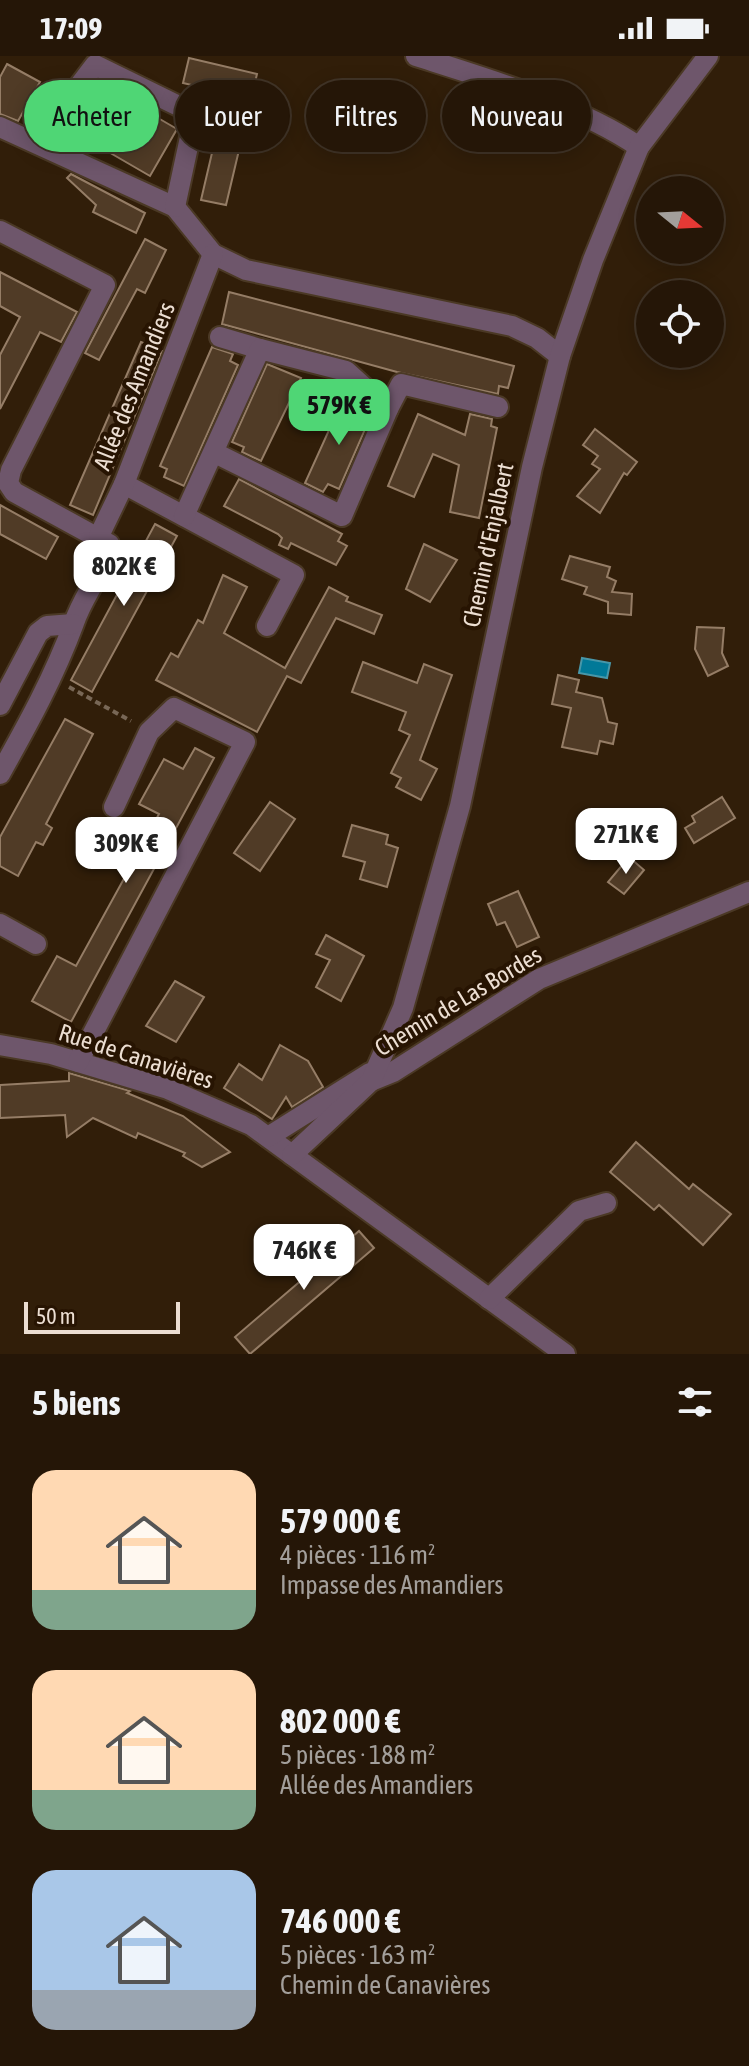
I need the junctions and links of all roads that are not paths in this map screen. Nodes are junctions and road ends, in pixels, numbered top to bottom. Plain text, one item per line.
1 (416, 56) edge
2 (708, 56) edge
3 (84, 80) edge
4 (126, 80) edge
5 (159, 96) edge
6 (0, 127) edge
7 (24, 136) edge
8 (639, 147) junction
9 (60, 152) edge
10 (175, 207) junction
11 (0, 231) edge
12 (213, 254) junction
13 (220, 337) dead end
14 (260, 349) junction
15 (560, 356) junction
16 (498, 407) dead end
17 (388, 409) junction
18 (215, 453) junction
19 (124, 484) junction
20 (184, 516) junction
21 (99, 536) junction
22 (73, 624) junction
23 (267, 626) dead end
24 (0, 705) edge
25 (0, 774) edge
26 (114, 807) dead end
27 (749, 892) edge
28 (0, 924) edge
29 (36, 944) dead end
30 (0, 1045) edge
31 (78, 1062) junction
32 (374, 1075) junction
33 (268, 1137) junction
34 (292, 1155) junction
35 (606, 1203) dead end
36 (489, 1299) junction
37 (565, 1354) edge

1 - 8 street
2 - 8 street, Chemin d'Enjalbert
3 - 4 street
5 - 10 street
6 - 7 street
8 - 15 street, Chemin d'Enjalbert
9 - 10 street
10 - 12 street
11 - 21 street
12 - 15 street
12 - 19 street, Allée des Amandiers
13 - 14 street
14 - 17 street
14 - 18 street
15 - 32 street, Chemin d'Enjalbert
16 - 17 street
17 - 18 street
18 - 20 street
19 - 20 street
19 - 21 street, Allée des Amandiers
20 - 23 street
21 - 22 street, Allée des Amandiers
22 - 24 street
22 - 25 street, Allée des Amandiers
26 - 31 street
27 - 32 street, Chemin de Las Bordes
28 - 29 street
30 - 31 street, Rue de Canavières
31 - 33 street, Rue de Canavières
32 - 33 street
32 - 34 street, Chemin d'Enjalbert
33 - 34 street, Rue de Canavières
34 - 36 street, Rue de Canavières
35 - 36 street
36 - 37 street, Rue de Canavières

